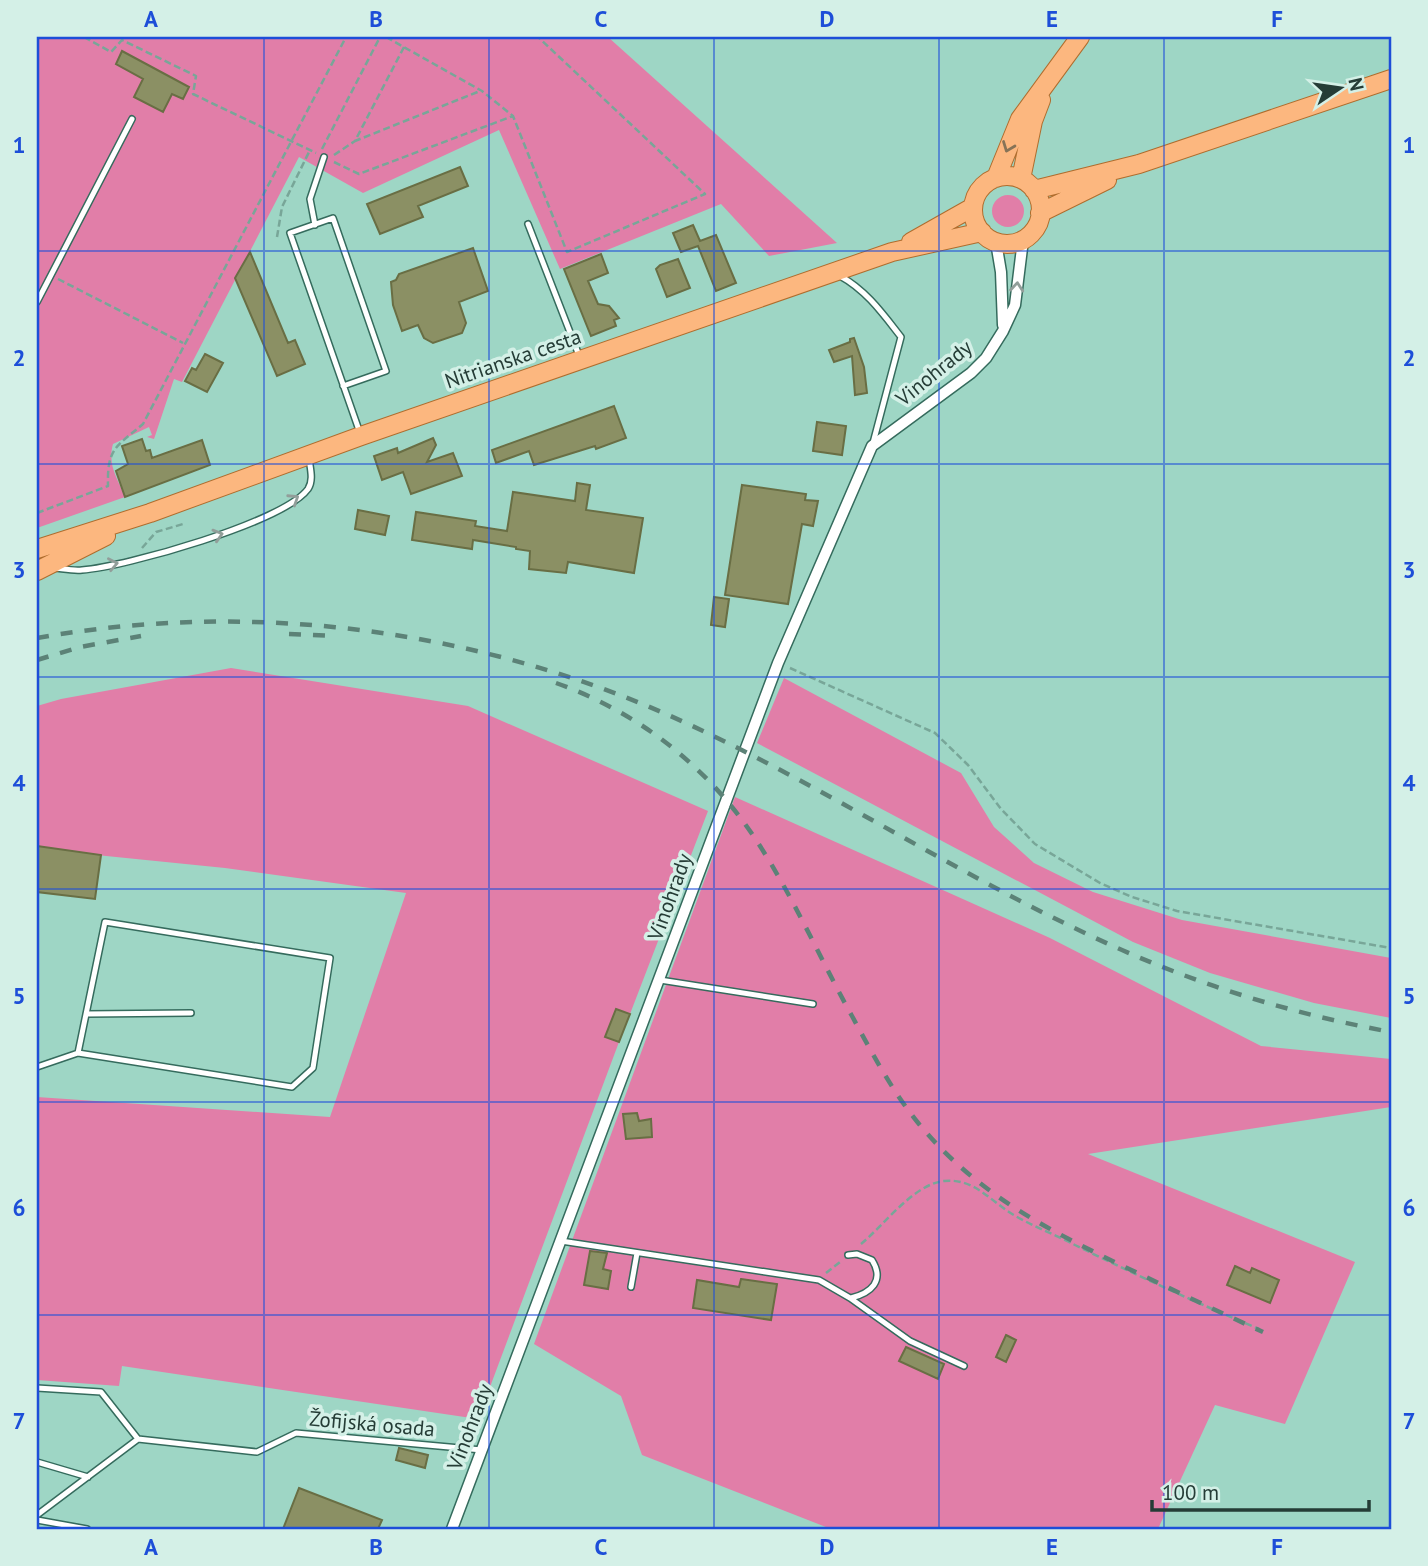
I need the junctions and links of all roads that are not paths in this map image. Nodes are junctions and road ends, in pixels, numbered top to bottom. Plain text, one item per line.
1 (1080, 37) edge
2 (1050, 78) junction
3 (1391, 79) edge
4 (132, 119) dead end
5 (324, 157) dead end
6 (1139, 164) junction
7 (996, 178) junction
8 (1027, 185) junction
9 (973, 208) junction
10 (1040, 214) junction
11 (528, 224) dead end
12 (315, 225) junction
13 (989, 237) junction
14 (1023, 240) junction
15 (892, 252) junction
16 (835, 273) junction
17 (37, 302) edge
18 (1003, 331) junction
19 (581, 360) junction
20 (343, 386) junction
21 (361, 436) junction
22 (872, 446) junction
23 (309, 455) junction
24 (150, 513) junction
25 (37, 549) edge
26 (41, 570) edge
27 (660, 980) junction
28 (813, 1004) dead end
29 (191, 1013) dead end
30 (86, 1014) junction
31 (78, 1053) junction
32 (37, 1067) edge
33 (561, 1241) junction
34 (637, 1253) junction
35 (848, 1255) road end
36 (631, 1287) dead end
37 (850, 1298) junction
38 (964, 1366) dead end
39 (37, 1388) edge
40 (138, 1439) junction
41 (482, 1450) junction
42 (37, 1462) edge
43 (88, 1477) junction
44 (37, 1517) edge
45 (87, 1529) edge
46 (452, 1529) edge

1 - 2 main road
2 -> 7 main road
2 - 8 main road
3 - 6 main road
4 - 17 lane
5 - 12 lane
6 - 8 main road
6 - 10 main road
7 - 8 main road
7 - 9 main road
8 - 10 main road
9 - 13 main road
9 - 15 main road, Nitrianska cesta
10 - 14 main road
11 - 19 lane
12 - 20 lane
12 - 20 lane
13 - 14 main road
13 - 15 main road, Nitrianska cesta
13 - 18 street
18 -> 14 street, Vinohrady
15 - 16 main road, Nitrianska cesta
16 - 19 main road, Nitrianska cesta
16 - 22 lane
18 - 22 street, Vinohrady
19 - 21 main road, Nitrianska cesta
20 - 21 lane
21 - 23 main road, Nitrianska cesta
22 - 27 street, Vinohrady
23 - 24 main road, Nitrianska cesta
26 -> 23 lane
24 - 25 main road, Nitrianska cesta
24 - 26 main road, Nitrianska cesta
27 - 28 lane
27 - 33 street, Vinohrady
29 - 30 lane
30 - 31 lane
30 - 31 lane
31 - 32 lane
33 - 34 lane
33 - 41 street, Vinohrady
34 - 36 lane
34 - 37 lane
35 - 37 lane
37 - 38 lane
39 - 40 lane
40 - 41 lane, Žofijská osada
40 - 43 lane
41 - 46 street, Vinohrady
42 - 43 lane
43 - 44 lane
44 - 45 lane

